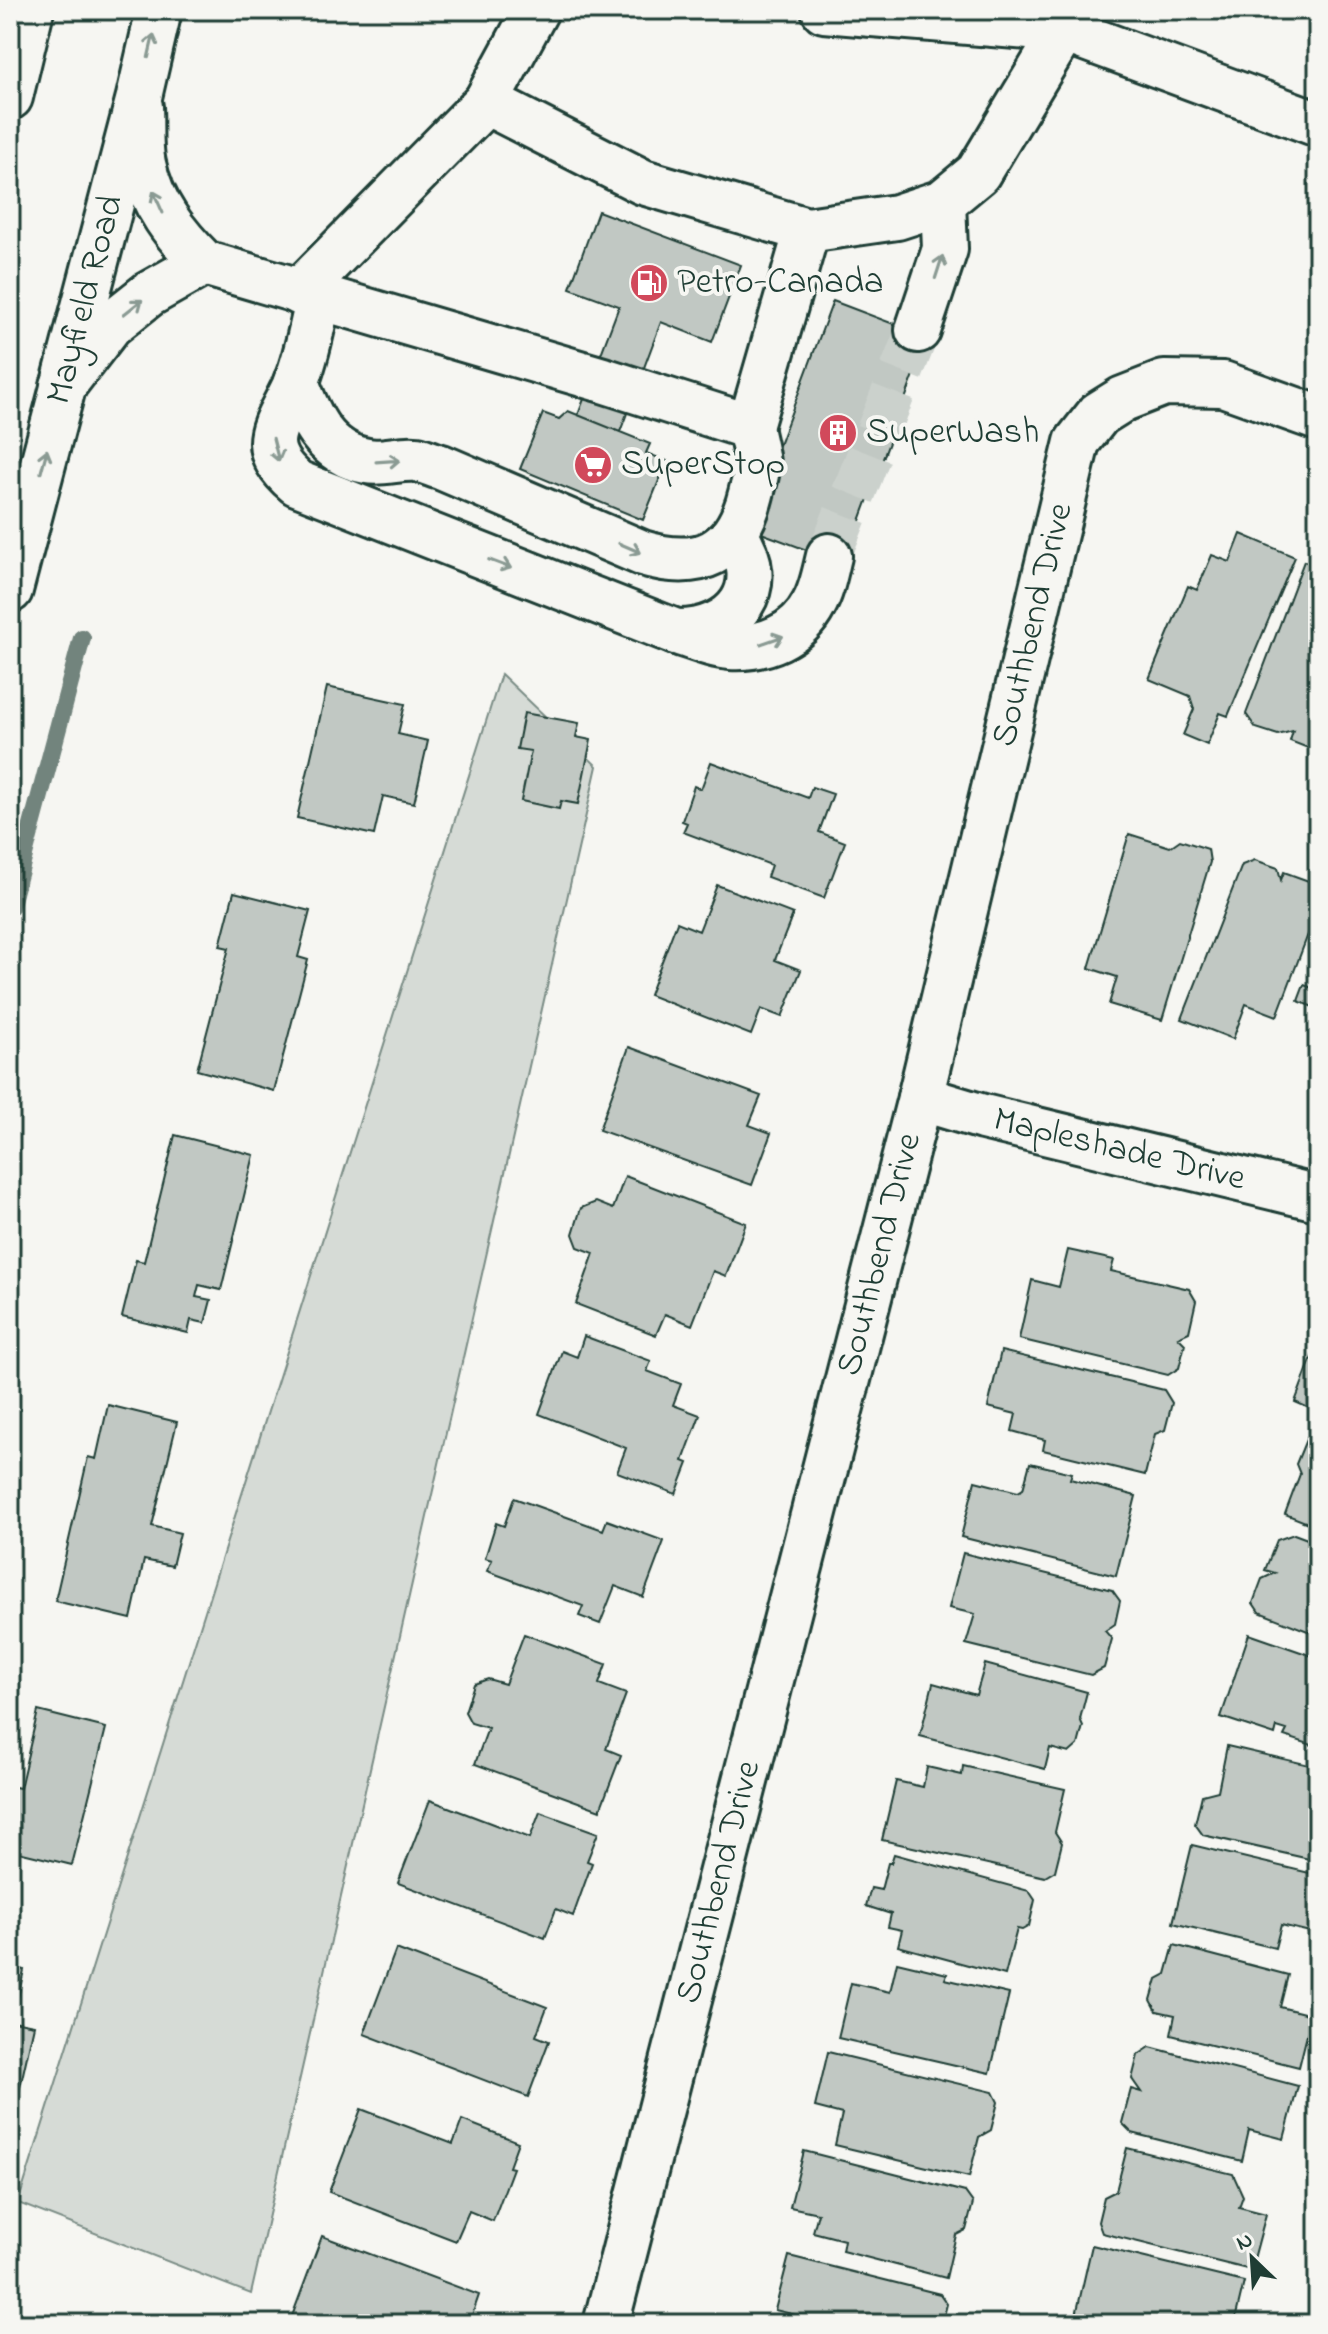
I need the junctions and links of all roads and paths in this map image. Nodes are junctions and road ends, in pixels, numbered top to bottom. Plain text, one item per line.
1 (31, 10) edge
2 (159, 10) edge
3 (536, 10) edge
4 (824, 10) edge
5 (1058, 17) edge
6 (10, 97) edge
7 (139, 97) junction
8 (486, 102) junction
9 (1318, 124) edge
10 (943, 202) junction
11 (807, 230) junction
12 (204, 263) junction
13 (309, 294) junction
14 (918, 330) tunnel mouth
15 (296, 382) junction
16 (63, 386) junction
17 (1318, 418) edge
18 (750, 427) junction
19 (735, 534) junction
20 (829, 556) tunnel mouth
21 (10, 590) edge
22 (676, 632) junction
23 (920, 1098) junction
24 (1318, 1198) edge
25 (606, 2324) edge

1 - 6 street
7 -> 2 street, Mayfield Road
3 - 8 street
4 - 5 street
5 - 9 street
5 - 10 street
12 -> 7 street
7 - 16 street, Mayfield Road
8 - 11 street
8 - 13 street
10 - 11 street
14 -> 10 street
11 - 18 street
12 - 13 street
16 -> 12 street
13 - 15 street
13 - 18 street
15 -> 19 street
15 -> 22 street
21 -> 16 street, Mayfield Road
17 - 23 street, Southbend Drive
18 - 19 street
19 - 22 street
22 -> 20 street
23 - 24 street, Mapleshade Drive
23 - 25 street, Southbend Drive

